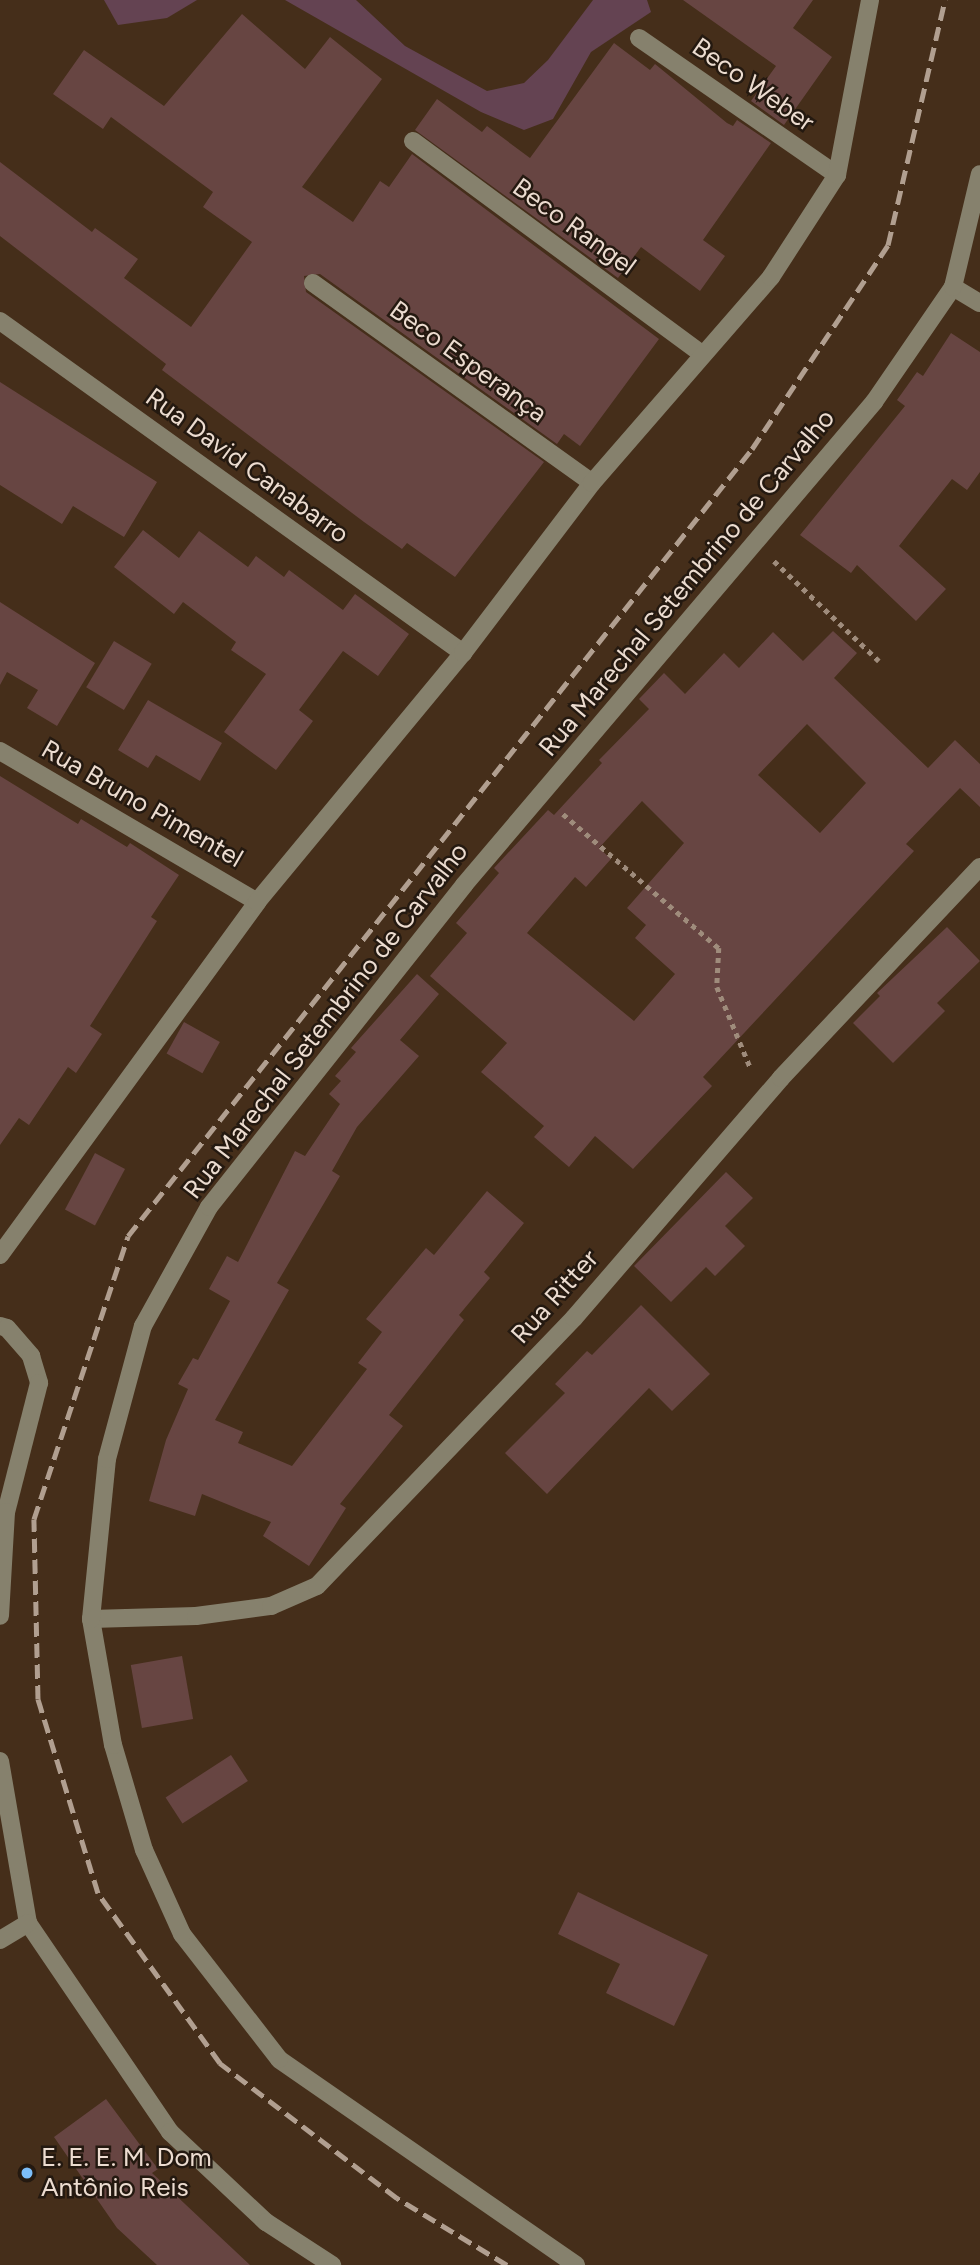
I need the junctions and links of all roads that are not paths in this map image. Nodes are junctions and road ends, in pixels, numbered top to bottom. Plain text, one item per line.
1 (870, 0) edge
2 (639, 38) dead end
3 (413, 141) dead end
4 (980, 174) edge
5 (837, 175) junction
6 (313, 283) dead end
7 (953, 287) junction
8 (980, 303) edge
9 (0, 321) edge
10 (703, 355) junction
11 (592, 483) junction
12 (463, 653) junction
13 (0, 751) edge
14 (980, 867) edge
15 (257, 902) junction
16 (0, 1255) edge
17 (0, 1326) edge
18 (0, 1616) edge
19 (91, 1619) junction
20 (0, 1761) edge
21 (28, 1923) junction
22 (0, 1940) edge
23 (332, 2265) edge
24 (576, 2265) edge

1 - 5 street
2 - 5 street, Beco Weber
3 - 10 street, Beco Rangel
4 - 7 street, Rua Marechal Setembrino de Carvalho
5 - 10 street
6 - 11 street, Beco Esperança
7 - 8 street
7 - 19 street, Rua Marechal Setembrino de Carvalho
9 - 12 street, Rua David Canabarro
10 - 11 street
11 - 12 street
12 - 15 street
13 - 15 street, Rua Bruno Pimentel
14 - 19 street, Rua Ritter
15 - 16 street
17 - 18 street
19 - 24 street, Rua Marechal Setembrino de Carvalho
20 - 21 street
21 - 22 street
21 - 23 street

